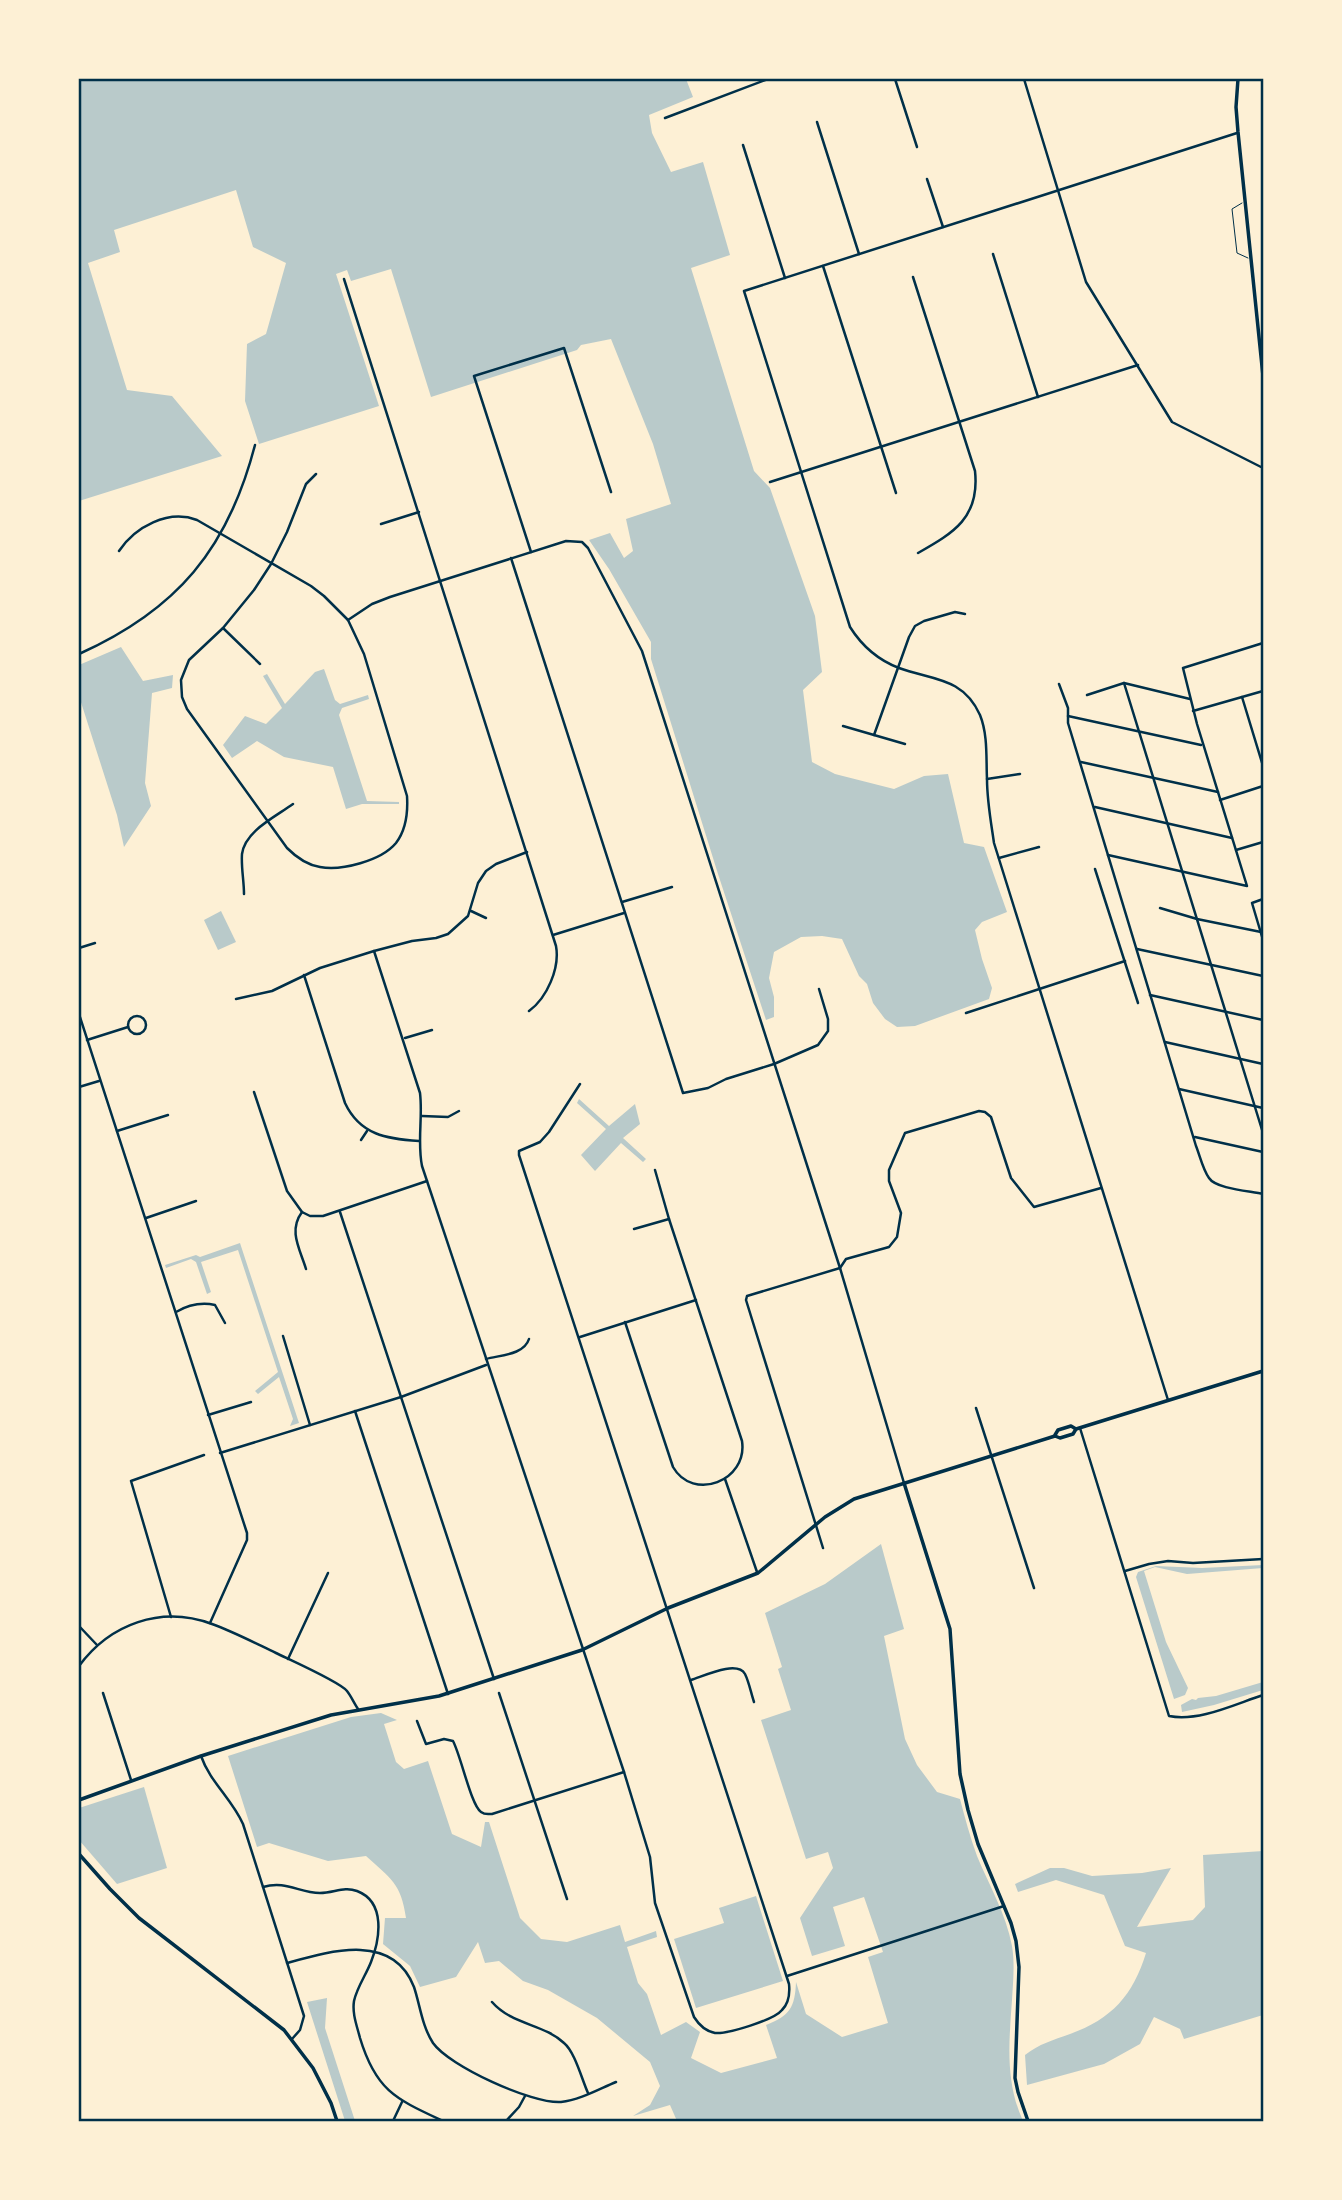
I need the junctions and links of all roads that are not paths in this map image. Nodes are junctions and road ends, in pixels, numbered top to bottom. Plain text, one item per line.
1 (768, 79) edge
2 (895, 79) edge
3 (1024, 79) edge
4 (1238, 79) edge
5 (665, 118) dead end
6 (817, 122) dead end
7 (1238, 132) junction
8 (743, 145) dead end
9 (916, 148) dead end
10 (927, 179) dead end
11 (1058, 190) junction
12 (1245, 201) junction
13 (943, 228) junction
14 (859, 254) junction
15 (993, 254) dead end
16 (1251, 259) junction
17 (823, 266) junction
18 (913, 277) dead end
19 (785, 278) junction
20 (344, 279) dead end
21 (1263, 325) edge
22 (1257, 327) junction
23 (1138, 365) junction
24 (1263, 376) edge
25 (1038, 397) junction
26 (960, 422) junction
27 (255, 445) dead end
28 (881, 446) junction
29 (1263, 468) edge
30 (802, 472) junction
31 (316, 474) dead end
32 (770, 482) dead end
33 (611, 492) dead end
34 (896, 493) dead end
35 (419, 512) junction
36 (381, 524) dead end
37 (221, 534) junction
38 (119, 551) dead end
39 (531, 552) junction
40 (918, 553) dead end
41 (511, 558) junction
42 (271, 564) junction
43 (440, 581) junction
44 (965, 614) dead end
45 (348, 620) junction
46 (223, 628) junction
47 (1263, 643) edge
48 (79, 654) edge
49 (260, 664) dead end
50 (897, 668) junction
51 (1124, 683) junction
52 (1059, 684) dead end
53 (1263, 691) edge
54 (1087, 695) dead end
55 (1242, 697) junction
56 (1191, 699) junction
57 (1193, 711) junction
58 (1068, 716) junction
59 (843, 726) dead end
60 (1138, 730) junction
61 (874, 735) junction
62 (905, 744) dead end
63 (1203, 745) junction
64 (1080, 762) junction
65 (1263, 766) edge
66 (1020, 774) dead end
67 (1153, 778) junction
68 (987, 779) junction
69 (1263, 786) edge
70 (1218, 792) junction
71 (1220, 800) junction
72 (293, 804) dead end
73 (1094, 807) junction
74 (269, 821) junction
75 (1167, 823) junction
76 (1232, 838) junction
77 (1263, 842) edge
78 (1039, 847) dead end
79 (1236, 850) junction
80 (527, 852) junction
81 (1108, 855) junction
82 (999, 858) junction
83 (1095, 870) dead end
84 (1182, 872) junction
85 (672, 887) dead end
86 (244, 894) dead end
87 (1263, 899) edge
88 (622, 902) junction
89 (1160, 908) dead end
90 (471, 911) junction
91 (625, 912) junction
92 (486, 918) dead end
93 (1197, 919) junction
94 (1261, 932) junction
95 (553, 935) junction
96 (1263, 940) edge
97 (94, 943) dead end
98 (79, 948) edge
99 (1137, 948) junction
100 (374, 951) junction
101 (1125, 961) junction
102 (1211, 965) junction
103 (304, 975) junction
104 (1263, 976) edge
105 (819, 989) dead end
106 (1040, 990) junction
107 (1150, 995) junction
108 (236, 999) dead end
109 (1138, 1003) dead end
110 (529, 1011) dead end
111 (1226, 1011) junction
112 (966, 1013) dead end
113 (79, 1014) edge
114 (1263, 1020) edge
115 (128, 1027) junction
116 (432, 1030) dead end
117 (404, 1039) junction
118 (87, 1040) junction
119 (1165, 1042) junction
120 (1240, 1059) junction
121 (774, 1064) junction
122 (1263, 1064) edge
123 (100, 1080) junction
124 (580, 1084) dead end
125 (79, 1087) edge
126 (1179, 1089) junction
127 (254, 1092) dead end
128 (1255, 1106) junction
129 (1263, 1108) edge
130 (460, 1111) dead end
131 (168, 1115) dead end
132 (422, 1116) junction
133 (367, 1130) junction
134 (117, 1131) junction
135 (1263, 1133) edge
136 (1193, 1136) junction
137 (360, 1140) dead end
138 (419, 1141) junction
139 (1263, 1152) edge
140 (655, 1170) dead end
141 (427, 1181) junction
142 (1101, 1188) junction
143 (1263, 1194) edge
144 (196, 1201) dead end
145 (302, 1212) junction
146 (340, 1212) junction
147 (146, 1218) junction
148 (669, 1219) junction
149 (634, 1229) dead end
150 (840, 1268) junction
151 (306, 1269) dead end
152 (696, 1300) junction
153 (176, 1312) junction
154 (625, 1322) junction
155 (225, 1323) dead end
156 (283, 1336) dead end
157 (580, 1337) junction
158 (529, 1339) dead end
159 (486, 1359) junction
160 (488, 1365) junction
161 (1263, 1371) edge
162 (401, 1397) junction
163 (1168, 1401) junction
164 (251, 1402) dead end
165 (976, 1408) dead end
166 (355, 1411) junction
167 (208, 1415) junction
168 (310, 1425) junction
169 (1078, 1428) junction
170 (1055, 1436) junction
171 (220, 1453) junction
172 (204, 1455) dead end
173 (992, 1455) junction
174 (725, 1479) junction
175 (904, 1483) junction
176 (816, 1524) junction
177 (823, 1548) dead end
178 (1263, 1559) edge
179 (1125, 1572) junction
180 (328, 1573) dead end
181 (758, 1573) junction
182 (1034, 1588) dead end
183 (668, 1608) junction
184 (171, 1617) junction
185 (210, 1623) junction
186 (79, 1626) edge
187 (97, 1645) junction
188 (582, 1650) junction
189 (288, 1659) junction
190 (79, 1666) edge
191 (494, 1679) junction
192 (691, 1680) junction
193 (103, 1693) dead end
194 (499, 1693) dead end
195 (448, 1694) junction
196 (1263, 1695) edge
197 (754, 1702) dead end
198 (358, 1709) junction
199 (417, 1721) dead end
200 (201, 1756) junction
201 (624, 1772) junction
202 (131, 1780) junction
203 (79, 1800) edge
204 (534, 1801) junction
205 (79, 1854) edge
206 (263, 1888) junction
207 (567, 1899) dead end
208 (1004, 1906) junction
209 (375, 1952) junction
210 (287, 1963) junction
211 (787, 1976) junction
212 (492, 2002) dead end
213 (292, 2039) junction
214 (616, 2082) dead end
215 (588, 2093) junction
216 (525, 2096) junction
217 (402, 2102) junction
218 (337, 2121) edge
219 (393, 2121) edge
220 (443, 2121) edge
221 (506, 2121) edge
222 (1028, 2121) edge

1 - 5 street
2 - 9 street
3 - 11 street
4 - 7 street
6 - 14 street
7 - 11 street
7 - 12 street
8 - 19 street
10 - 13 street
11 - 13 street
11 - 23 street
12 - 16 street
12 - 16 lane
13 - 14 street
14 - 17 street
15 - 25 street
16 - 22 street
17 - 19 street
17 - 28 street
18 - 26 street
19 - 30 street
20 - 35 street
21 - 22 street
22 - 24 street
23 - 25 street
23 - 29 street
25 - 26 street
26 - 28 street
26 - 40 street
27 - 37 street
28 - 30 street
28 - 34 street
30 - 32 street
30 - 50 street
31 - 42 street
33 - 39 street
35 - 36 street
35 - 43 street
37 - 38 street
37 - 42 street
37 - 48 street
39 - 41 street
39 - 121 street
41 - 43 street
41 - 88 street
42 - 45 street
42 - 46 street
43 - 45 street
43 - 80 street
44 - 50 street
45 - 74 street
46 - 49 street
46 - 74 street
47 - 56 street
50 - 61 street
50 - 68 street
51 - 54 street
51 - 56 street
51 - 60 street
52 - 58 street
53 - 55 street
55 - 57 street
55 - 65 street
56 - 57 street
57 - 63 street
58 - 60 street
58 - 64 street
59 - 61 street
60 - 63 street
60 - 67 street
61 - 62 street
63 - 70 street
64 - 67 street
64 - 73 street
66 - 68 street
67 - 70 street
67 - 75 street
68 - 82 street
69 - 71 street
70 - 71 street
71 - 76 street
72 - 74 street
73 - 75 street
73 - 81 street
74 - 86 street
75 - 76 street
75 - 84 street
76 - 79 street
77 - 79 street
78 - 82 street
79 - 84 street
80 - 90 street
80 - 95 street
81 - 84 street
81 - 99 street
82 - 106 street
83 - 101 street
84 - 93 street
85 - 88 street
87 - 94 street
88 - 91 street
89 - 93 street
90 - 92 street
90 - 100 street
91 - 95 street
91 - 121 street
93 - 94 street
93 - 102 street
94 - 96 street
95 - 110 street
97 - 98 street
99 - 102 street
99 - 107 street
100 - 103 street
100 - 117 street
101 - 106 street
101 - 109 street
102 - 104 street
102 - 111 street
103 - 108 street
103 - 133 street
105 - 121 street
106 - 112 street
106 - 142 street
107 - 111 street
107 - 119 street
111 - 114 street
111 - 120 street
113 - 118 street
115 - 115 street
115 - 118 street
116 - 117 street
117 - 132 street
118 - 123 street
119 - 120 street
119 - 126 street
120 - 122 street
120 - 128 street
121 - 150 street
123 - 125 street
123 - 134 street
124 - 157 street
126 - 128 street
126 - 136 street
127 - 145 street
128 - 129 street
128 - 135 street
130 - 132 street
131 - 134 street
132 - 138 street
133 - 137 street
133 - 138 street
134 - 147 street
136 - 139 street
136 - 143 street
138 - 141 street
140 - 148 street
141 - 146 street
141 - 159 street
142 - 150 street
142 - 163 street
144 - 147 street
145 - 146 street
145 - 151 street
146 - 162 street
147 - 153 street
148 - 149 street
148 - 152 street
150 - 175 street
150 - 176 street
152 - 154 street
152 - 174 street
153 - 155 street
153 - 167 street
154 - 157 street
154 - 174 street
156 - 168 street
157 - 183 street
158 - 159 street
159 - 160 street
160 - 162 street
160 - 188 street
161 - 163 street
162 - 166 street
162 - 191 street
163 - 169 street
164 - 167 street
165 - 173 street
166 - 168 street
166 - 195 street
167 - 171 street
168 - 171 street
169 - 170 street
169 - 170 street
169 - 179 street
170 - 173 street
171 - 185 street
172 - 184 street
173 - 175 street
173 - 182 street
174 - 181 street
175 - 176 street
175 - 208 street
176 - 177 street
176 - 181 street
178 - 179 street
179 - 196 street
180 - 189 street
181 - 183 street
183 - 188 street
183 - 192 street
184 - 185 street
184 - 187 street
185 - 189 street
186 - 187 street
187 - 190 street
188 - 191 street
188 - 201 street
189 - 198 street
191 - 195 street
192 - 197 street
192 - 211 street
193 - 202 street
194 - 204 street
195 - 198 street
198 - 200 street
199 - 204 street
200 - 202 street
200 - 206 street
201 - 204 street
201 - 211 street
202 - 203 street
204 - 207 street
205 - 213 street
206 - 209 street
206 - 210 street
208 - 211 street
208 - 222 street
209 - 210 street
209 - 216 street
209 - 217 street
210 - 213 street
212 - 215 street
213 - 218 street
214 - 215 street
215 - 216 street
216 - 221 street
217 - 219 street
217 - 220 street

